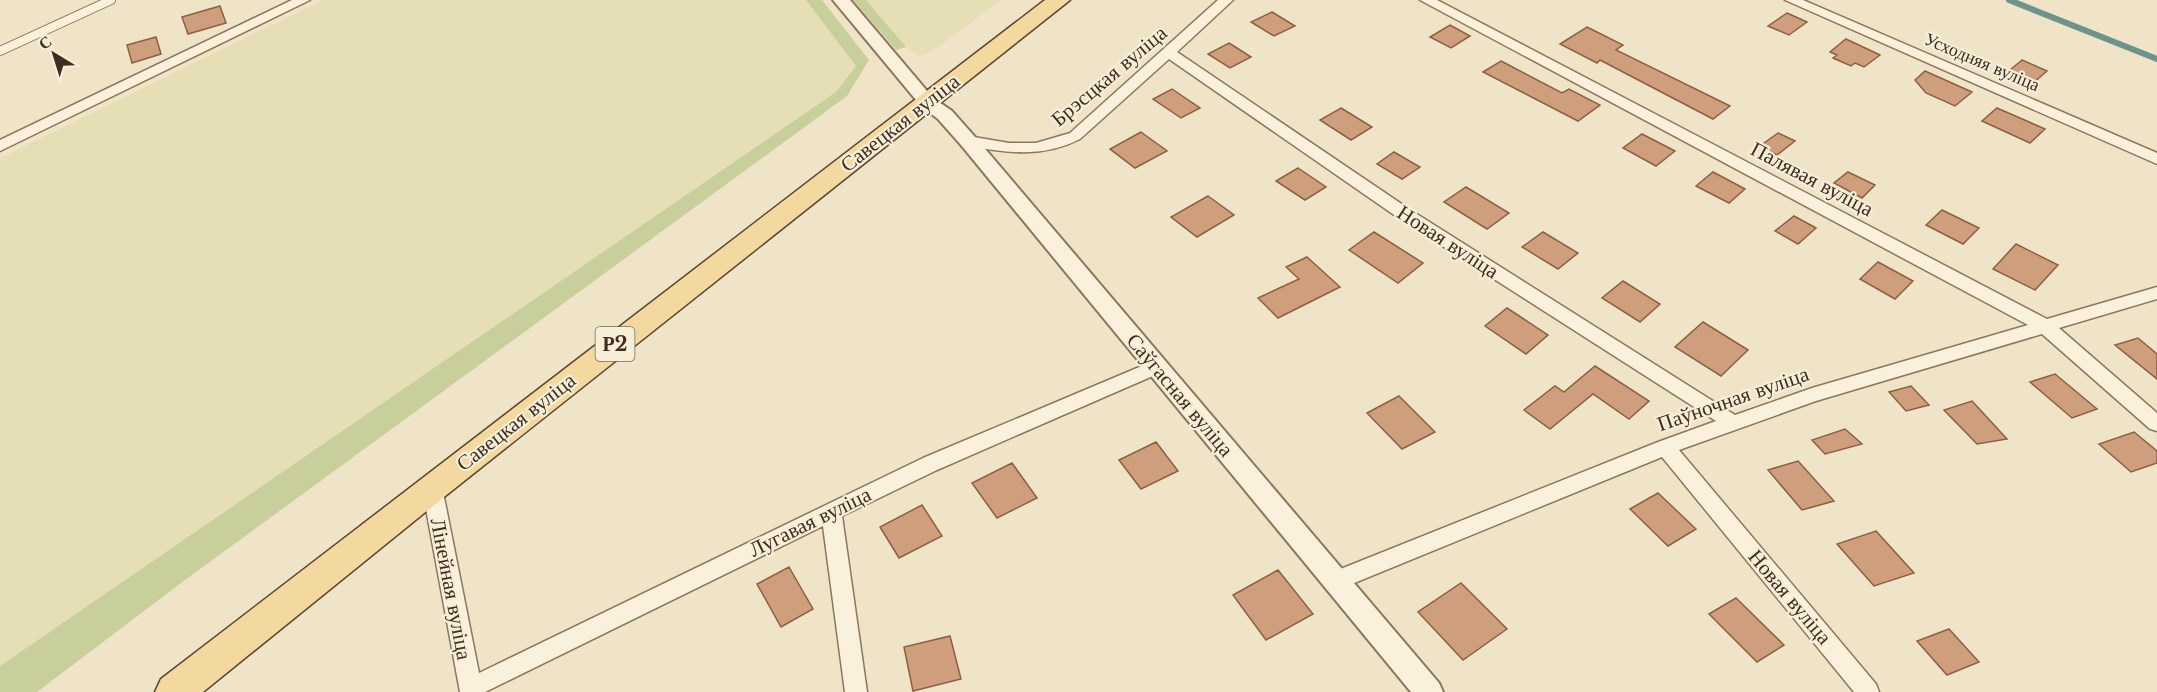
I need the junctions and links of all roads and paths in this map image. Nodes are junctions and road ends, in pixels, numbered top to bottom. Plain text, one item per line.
1 (111, 0) edge
2 (303, 0) edge
3 (841, 0) edge
4 (1059, 0) edge
5 (1226, 0) edge
6 (1427, 0) edge
7 (1792, 0) edge
8 (0, 51) edge
9 (1169, 53) junction
10 (927, 102) junction
11 (968, 141) junction
12 (0, 146) edge
13 (2157, 159) edge
14 (2157, 293) edge
15 (2045, 327) junction
16 (1156, 367) junction
17 (1733, 423) junction
18 (2157, 424) edge
19 (1665, 447) junction
20 (432, 487) junction
21 (831, 512) junction
22 (1335, 581) junction
23 (470, 690) edge
24 (174, 692) edge
25 (856, 692) edge
26 (1429, 692) edge
27 (1868, 692) edge

1 - 8 lane
2 - 12 street
3 - 10 street, Саўгасная вуліца
4 - 10 main road, Савецкая вуліца / Р2
5 - 9 street, Брэсцкая вуліца
6 - 15 street, Палявая вуліца
7 - 13 street, Усходняя вуліца
9 - 11 street, Брэсцкая вуліца
9 - 17 street, Новая вуліца
10 - 11 street, Саўгасная вуліца
10 - 20 main road, Савецкая вуліца / Р2
11 - 16 street, Саўгасная вуліца
14 - 15 street, Паўночная вуліца
15 - 17 street, Паўночная вуліца
15 - 18 street, Палявая вуліца
16 - 21 street, Лугавая вуліца
16 - 22 street, Саўгасная вуліца
17 - 19 street, Паўночная вуліца
19 - 22 street, Паўночная вуліца
19 - 27 street, Новая вуліца
20 - 23 street, Лінейная вуліца
20 - 24 main road, Савецкая вуліца / Р2
21 - 23 street, Лугавая вуліца
21 - 25 street
22 - 26 street, Саўгасная вуліца

